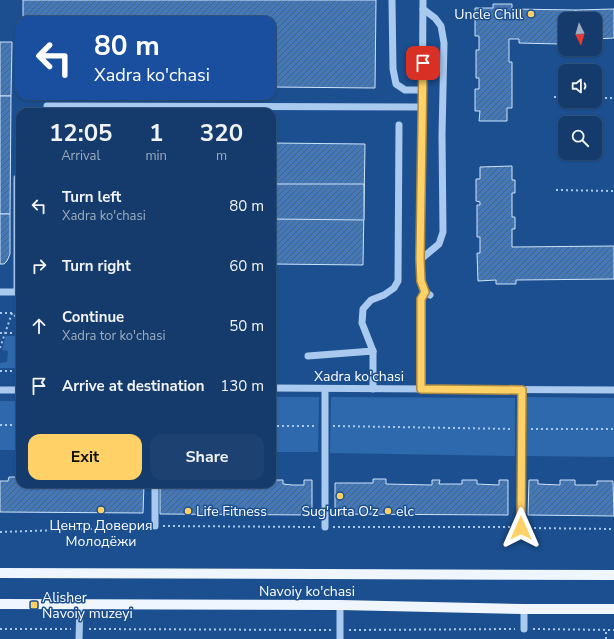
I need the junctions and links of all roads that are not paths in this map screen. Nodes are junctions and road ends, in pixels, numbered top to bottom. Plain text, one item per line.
1 (392, 0) edge
2 (423, 0) edge
3 (423, 10) junction
4 (423, 90) junction
5 (47, 106) dead end
6 (423, 107) junction
7 (399, 125) dead end
8 (420, 259) junction
9 (0, 292) edge
10 (16, 292) edge
11 (373, 351) junction
12 (308, 356) dead end
13 (276, 388) edge
14 (325, 389) junction
15 (373, 389) junction
16 (421, 389) junction
17 (0, 390) edge
18 (16, 390) edge
19 (522, 390) junction
20 (614, 390) edge
21 (155, 488) edge
22 (155, 526) road end
23 (325, 527) road end
24 (521, 528) road end
25 (0, 573) edge
26 (614, 575) edge
27 (0, 604) edge
28 (80, 604) junction
29 (340, 605) junction
30 (524, 609) junction
31 (614, 610) edge
32 (524, 629) road end
33 (79, 639) edge
34 (340, 639) edge

1 - 4 street
2 - 3 street
3 - 4 street
3 - 8 street
4 - 6 street
5 - 6 street
6 - 8 street
7 - 11 street
8 - 16 street
9 - 10 street
11 - 12 street
11 - 15 street
13 - 14 street, Xadra ko'chasi
14 - 15 street, Xadra ko'chasi
14 - 23 street
15 - 16 street, Xadra ko'chasi
16 - 19 street, Xadra ko'chasi
17 - 18 street
19 - 20 street, Xadra ko'chasi
19 - 24 street
21 - 22 street
25 - 26 main road, Navoiy ko'chasi
27 - 28 main road, Navoiy ko'chasi
28 - 29 main road, Navoiy ko'chasi
28 - 33 street
29 - 30 main road, Navoiy ko'chasi
29 - 34 street
30 - 31 main road, Navoiy ko'chasi
30 - 32 street

